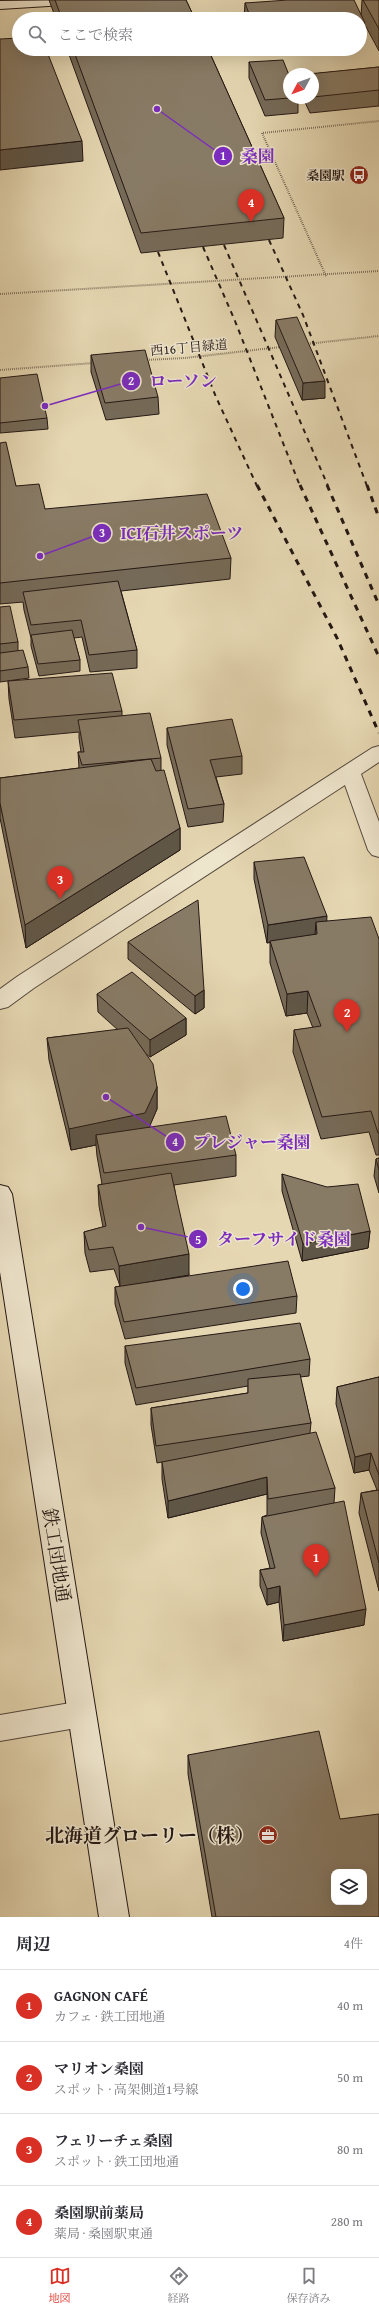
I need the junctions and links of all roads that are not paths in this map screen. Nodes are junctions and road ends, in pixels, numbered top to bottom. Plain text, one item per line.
1 (81, 0) edge
2 (0, 5) edge
3 (379, 754) edge
4 (350, 772) junction
5 (379, 850) edge
6 (0, 1001) edge
7 (0, 1194) edge
8 (82, 1714) junction
9 (0, 1728) edge
10 (114, 1917) edge

1 - 2 street
3 - 4 street
4 - 5 street
4 - 6 street
7 - 8 street, 鉄工団地通
8 - 9 street
8 - 10 street, 鉄工団地通

